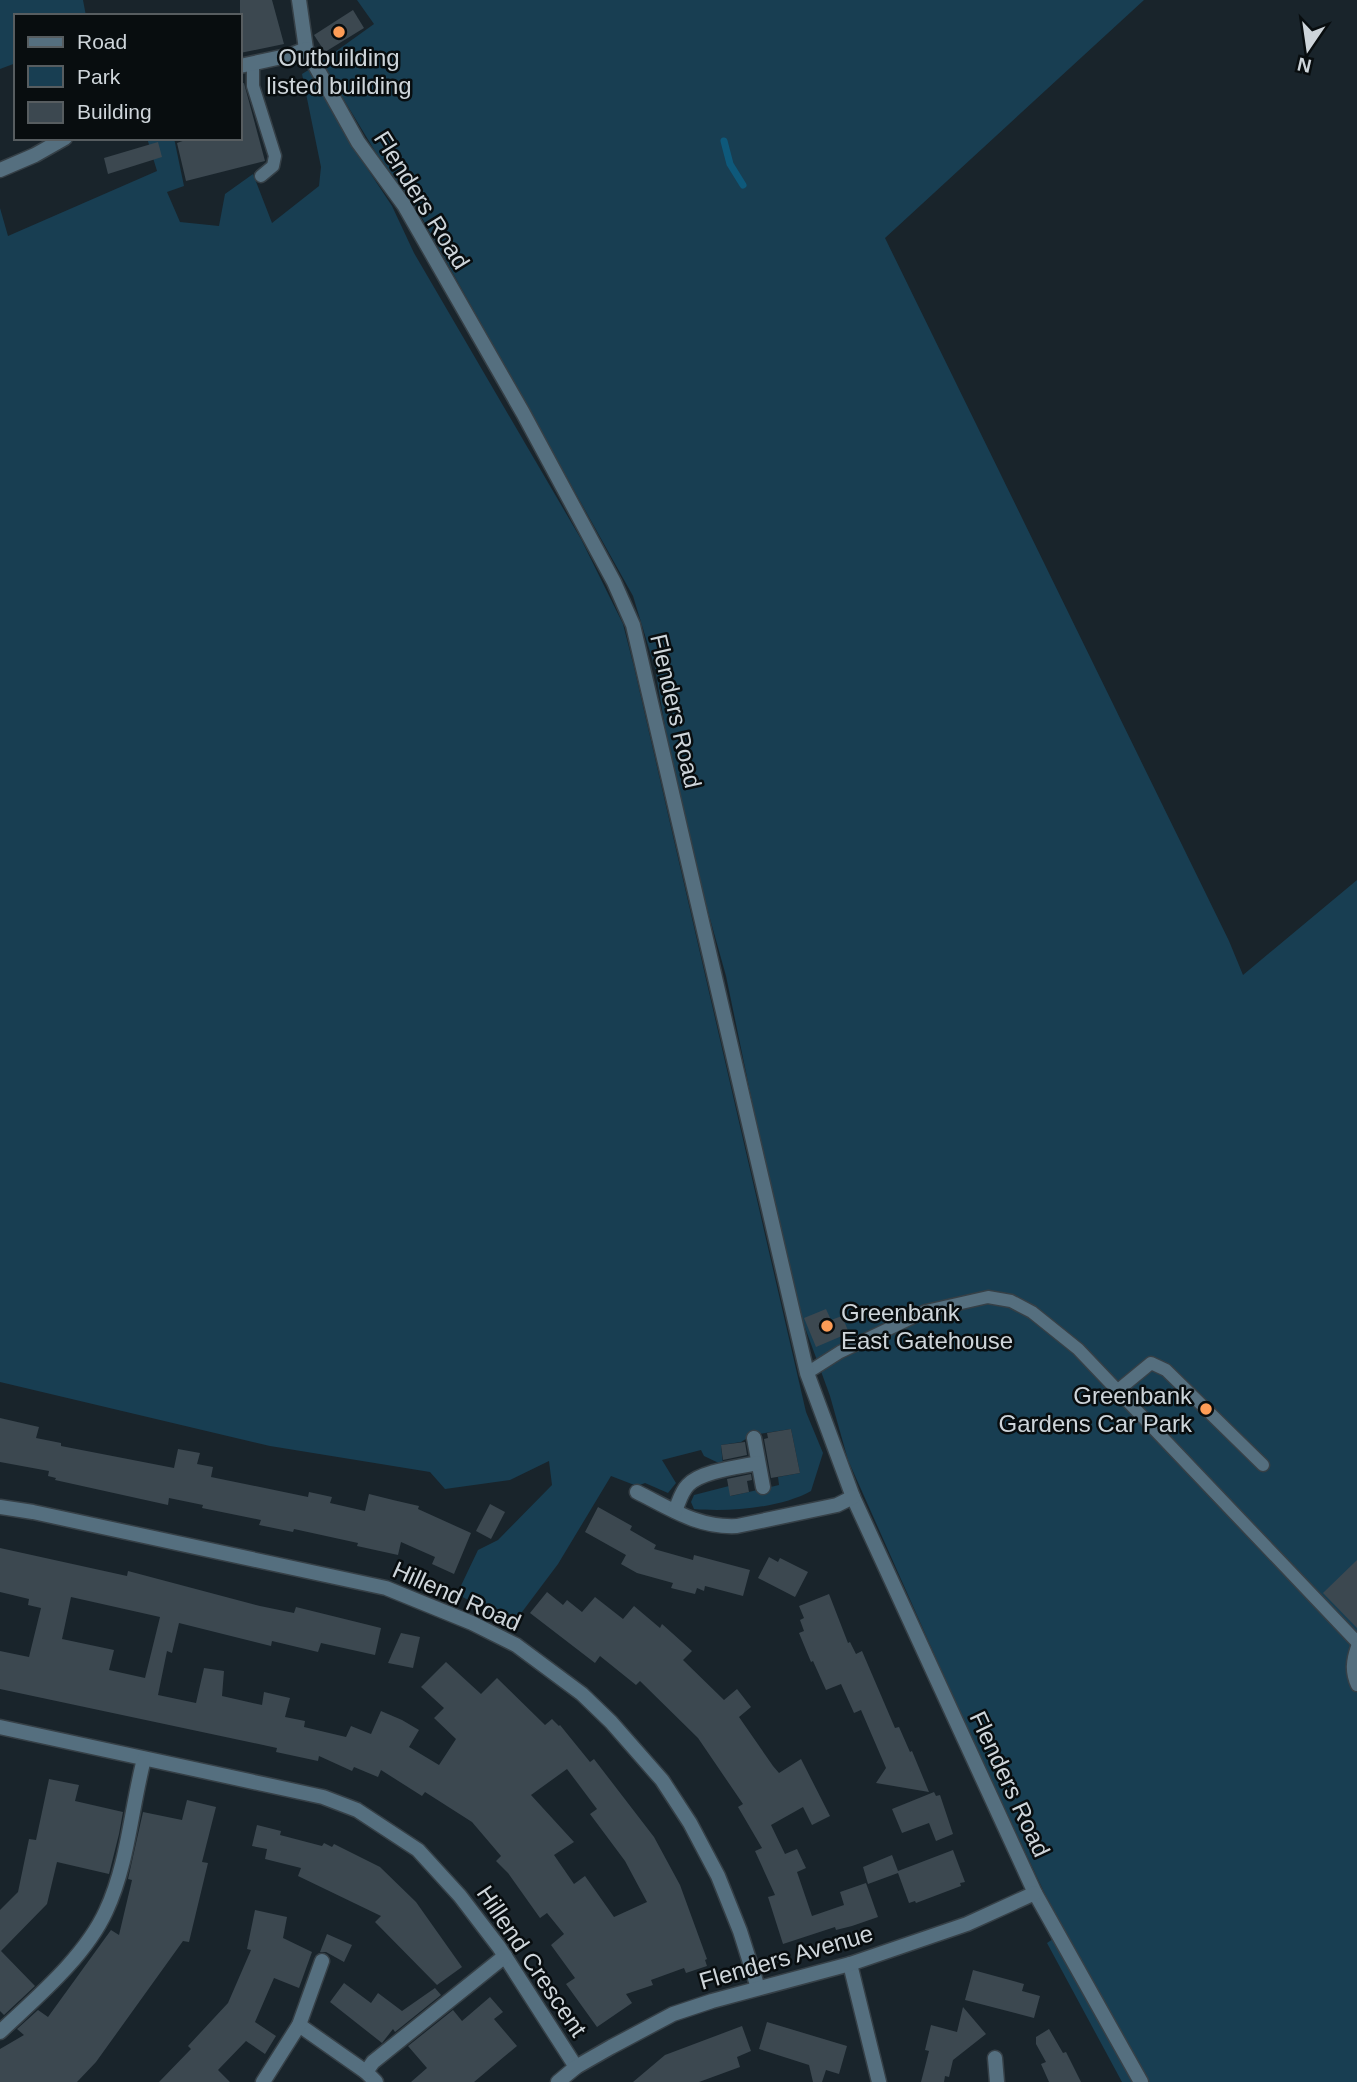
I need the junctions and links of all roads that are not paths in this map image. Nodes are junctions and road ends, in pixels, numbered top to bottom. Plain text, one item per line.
1 (299, 0) edge
2 (306, 49) junction
3 (246, 66) edge
4 (61, 140) edge
5 (0, 170) edge
6 (261, 176) dead end
7 (807, 1373) junction
8 (1117, 1391) junction
9 (754, 1438) dead end
10 (758, 1462) junction
11 (1263, 1465) dead end
12 (763, 1487) dead end
13 (637, 1492) dead end
14 (853, 1497) junction
15 (0, 1507) edge
16 (675, 1511) junction
17 (1357, 1645) edge
18 (1357, 1685) edge
19 (0, 1727) edge
20 (144, 1759) junction
21 (1035, 1893) junction
22 (505, 1956) junction
23 (322, 1961) dead end
24 (850, 1964) junction
25 (758, 1989) junction
26 (299, 2025) junction
27 (0, 2032) edge
28 (995, 2058) dead end
29 (576, 2067) junction
30 (371, 2077) edge
31 (263, 2082) edge
32 (558, 2082) edge
33 (879, 2082) edge
34 (997, 2082) edge
35 (1141, 2082) edge

1 - 2 street, Flenders Road
2 - 3 street
2 - 7 street, Flenders Road
3 - 6 lane
4 - 5 street
7 - 8 lane
7 - 14 street, Flenders Road
8 - 11 lane
8 - 17 lane
9 - 10 street
10 - 12 street
10 - 16 street
13 - 16 street
14 - 16 street
14 - 21 street, Flenders Road
15 - 25 street, Hillend Road
17 - 18 lane
19 - 20 street, Hillend Crescent
20 - 22 street, Hillend Crescent
20 - 27 street
21 - 24 street, Flenders Avenue
21 - 35 street, Flenders Road
22 - 29 street, Hillend Crescent
22 - 30 street
23 - 26 street
24 - 25 street, Flenders Avenue
24 - 33 street
25 - 29 street, Flenders Avenue
26 - 30 street
26 - 31 street
28 - 34 street
29 - 32 street, Flenders Avenue

